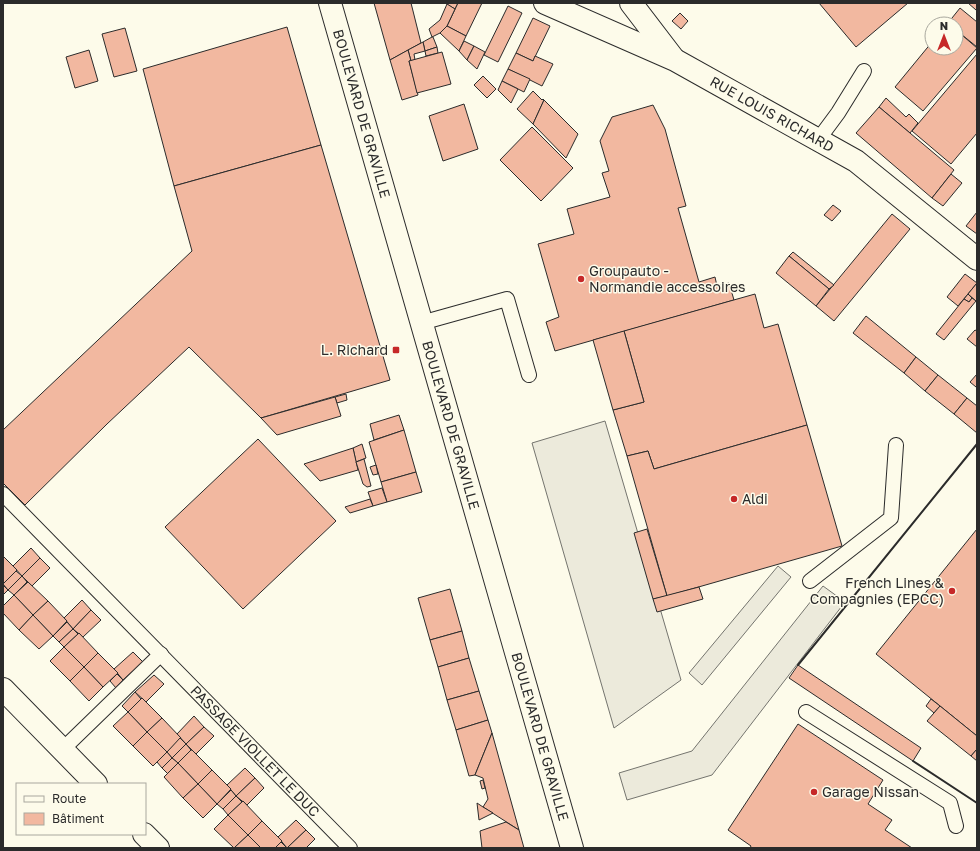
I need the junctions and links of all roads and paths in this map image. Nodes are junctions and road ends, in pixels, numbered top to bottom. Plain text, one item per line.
1 (330, 3) edge
2 (546, 3) edge
3 (631, 3) edge
4 (675, 60) junction
5 (864, 71) dead end
6 (818, 140) junction
7 (977, 259) edge
8 (421, 323) junction
9 (529, 375) dead end
10 (896, 445) dead end
11 (3, 494) edge
12 (810, 580) dead end
13 (160, 654) junction
14 (3, 689) edge
15 (806, 712) dead end
16 (62, 750) junction
17 (95, 783) edge
18 (956, 826) dead end
19 (145, 835) edge
20 (158, 848) edge
21 (350, 848) edge
22 (572, 848) edge

1 - 8 street, BOULEVARD DE GRAVILLE
2 - 4 street, RUE LOUIS RICHARD
3 - 4 street
4 - 6 street, RUE LOUIS RICHARD
5 - 6 lane
6 - 7 street, RUE LOUIS RICHARD
8 - 9 lane
8 - 22 street, BOULEVARD DE GRAVILLE
10 - 12 lane
11 - 13 lane, PASSAGE VIOLLET LE DUC
13 - 16 lane
13 - 21 lane, PASSAGE VIOLLET LE DUC
14 - 16 street
15 - 18 lane
16 - 17 street
19 - 20 street

